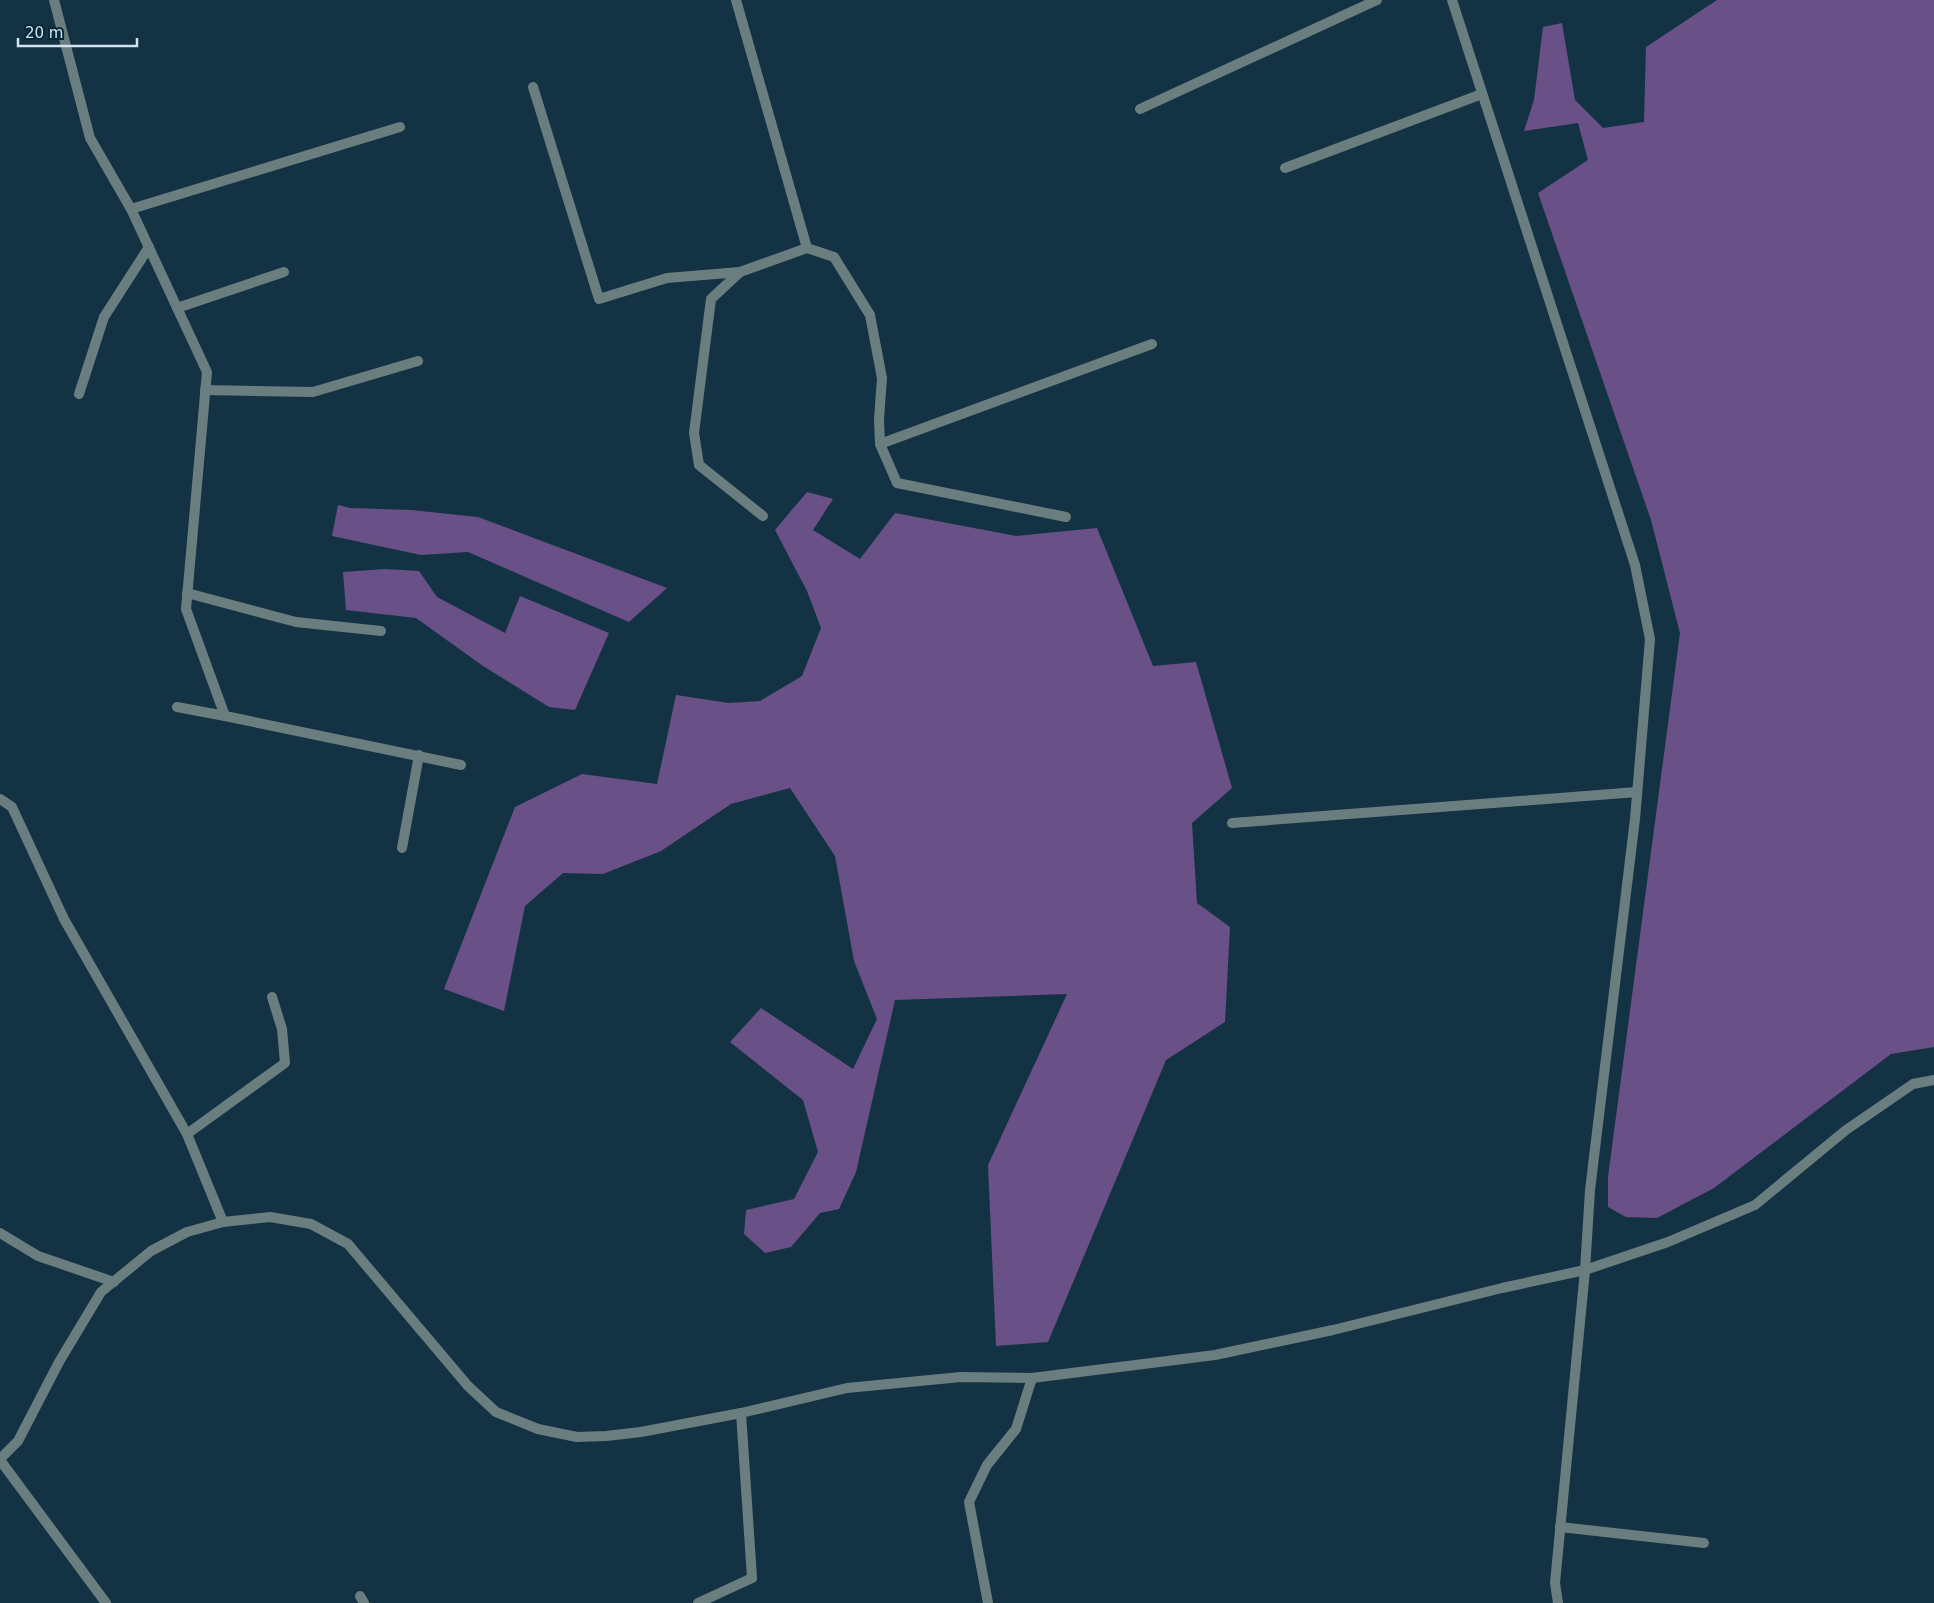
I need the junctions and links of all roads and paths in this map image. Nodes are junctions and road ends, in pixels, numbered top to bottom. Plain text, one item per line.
1 (54, 0) edge
2 (736, 0) edge
3 (1377, 0) edge
4 (1452, 0) edge
5 (533, 87) dead end
6 (1482, 94) junction
7 (1140, 109) dead end
8 (400, 127) dead end
9 (1285, 168) dead end
10 (131, 209) junction
11 (149, 247) junction
12 (807, 248) junction
13 (284, 272) dead end
14 (740, 272) junction
15 (177, 308) junction
16 (1152, 344) dead end
17 (418, 361) dead end
18 (206, 390) junction
19 (79, 394) dead end
20 (880, 444) junction
21 (763, 516) dead end
22 (1066, 517) dead end
23 (187, 593) junction
24 (381, 631) dead end
25 (177, 706) dead end
26 (225, 716) junction
27 (419, 755) junction
28 (461, 764) dead end
29 (1637, 792) junction
30 (0, 799) edge
31 (1232, 823) dead end
32 (402, 848) dead end
33 (272, 997) dead end
34 (1934, 1080) edge
35 (187, 1134) junction
36 (223, 1222) junction
37 (0, 1233) edge
38 (1585, 1270) junction
39 (114, 1282) junction
40 (1032, 1378) junction
41 (741, 1413) junction
42 (0, 1460) edge
43 (1560, 1527) junction
44 (1704, 1543) dead end
45 (106, 1603) edge
46 (698, 1603) edge
47 (988, 1603) edge
48 (1558, 1603) edge

1 - 10 street
2 - 12 street
3 - 7 street
4 - 6 street
5 - 14 street
6 - 9 street
6 - 29 street
8 - 10 street
10 - 11 street
11 - 15 street
11 - 19 street
12 - 14 street
12 - 20 street
13 - 15 street
14 - 21 street
15 - 18 street
16 - 20 street
17 - 18 street
18 - 23 street
20 - 22 street
23 - 24 street
23 - 26 street
25 - 26 street
26 - 27 street
27 - 28 street
27 - 32 street
29 - 31 street
29 - 38 street
30 - 35 street
33 - 35 street
34 - 38 street
35 - 36 street
36 - 39 street
36 - 41 street
37 - 39 street
38 - 40 street
38 - 43 street
39 - 42 street
40 - 41 street
40 - 47 street
41 - 46 street
42 - 45 street
43 - 44 street
43 - 48 street

